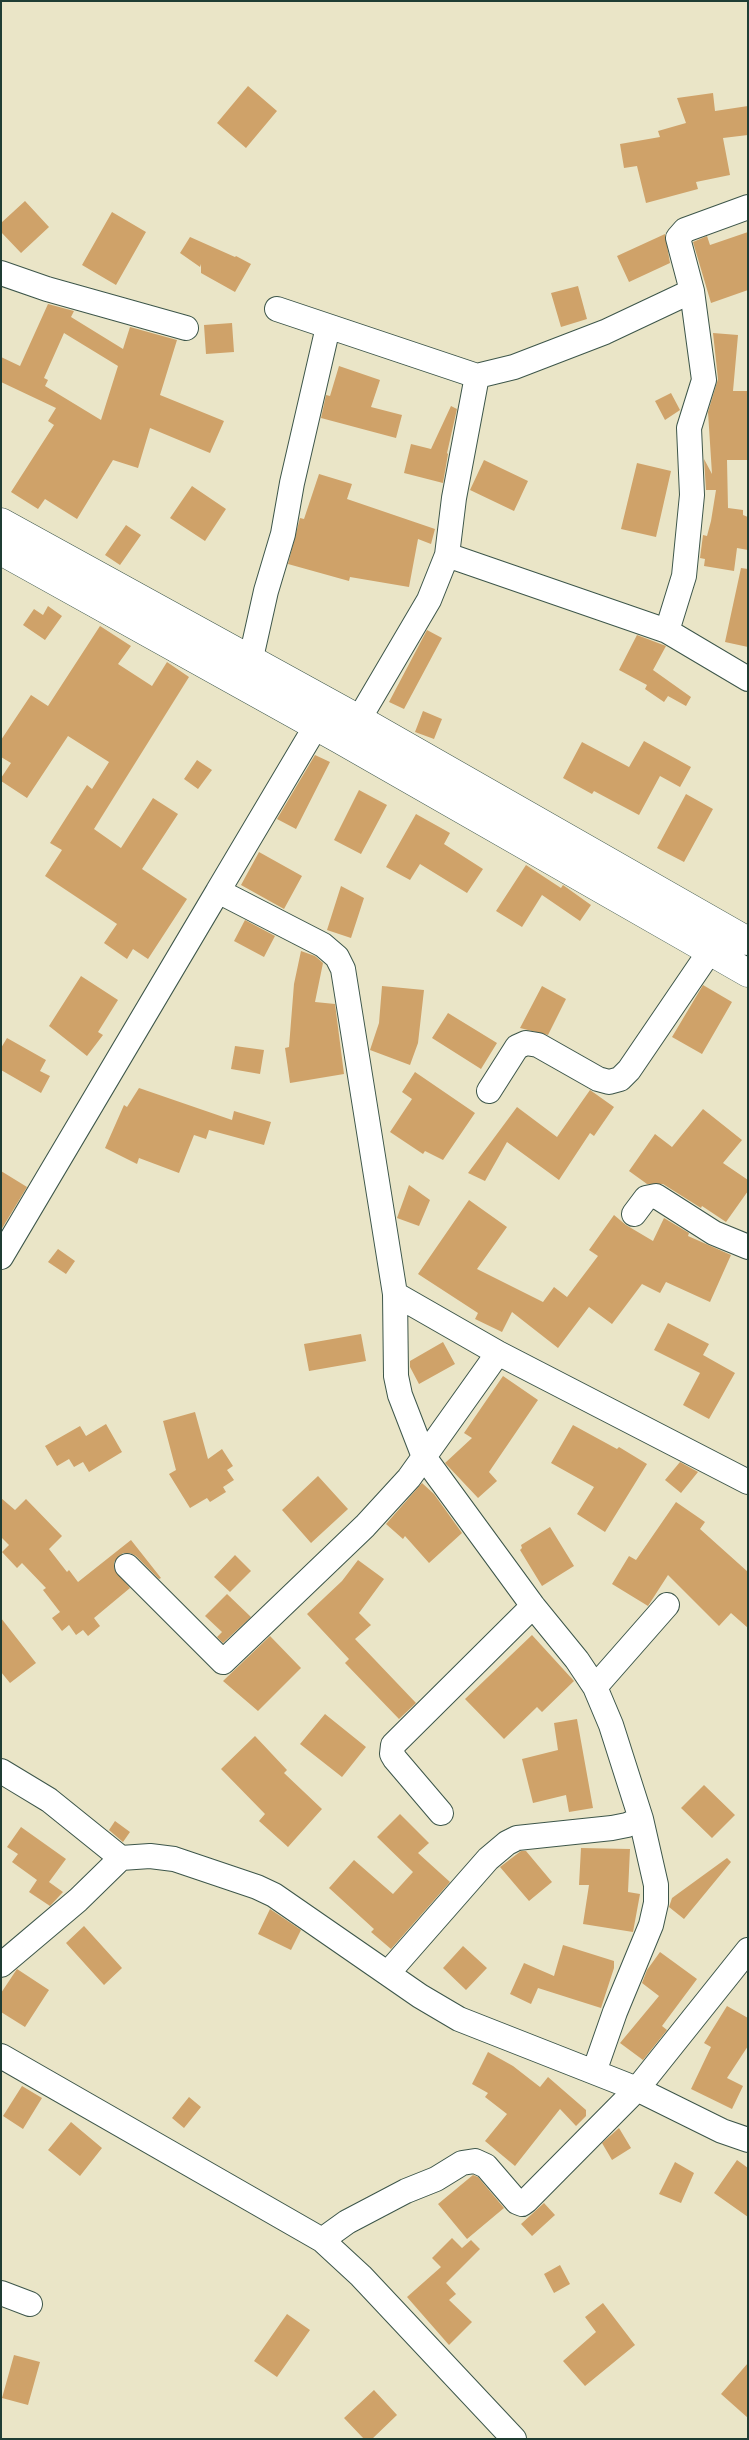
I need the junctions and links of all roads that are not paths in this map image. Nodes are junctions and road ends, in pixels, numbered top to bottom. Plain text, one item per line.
1 (748, 207) edge
2 (1, 273) edge
3 (692, 291) junction
4 (277, 309) dead end
5 (328, 327) junction
6 (186, 328) dead end
7 (478, 376) junction
8 (1, 522) edge
9 (1, 551) edge
10 (447, 555) junction
11 (667, 631) junction
12 (251, 658) junction
13 (748, 679) edge
14 (359, 719) junction
15 (316, 726) junction
16 (218, 892) junction
17 (748, 941) edge
18 (710, 952) junction
19 (748, 973) edge
20 (489, 1091) dead end
21 (634, 1214) dead end
22 (748, 1247) edge
23 (1, 1258) edge
24 (395, 1294) junction
25 (498, 1353) junction
26 (424, 1457) junction
27 (748, 1482) edge
28 (127, 1566) dead end
29 (667, 1605) dead end
30 (533, 1606) junction
31 (595, 1687) junction
32 (1, 1771) edge
33 (441, 1813) dead end
34 (641, 1819) junction
35 (121, 1858) junction
36 (748, 1950) edge
37 (1, 1965) edge
38 (388, 1972) junction
39 (1, 2056) edge
40 (594, 2072) junction
41 (637, 2089) junction
42 (748, 2140) edge
43 (322, 2240) junction
44 (1, 2293) edge
45 (30, 2304) dead end
46 (514, 2439) edge

1 - 3 street
2 - 6 street
3 - 7 street
3 - 11 street
4 - 5 street
5 - 7 street
5 - 12 street
7 - 10 street
8 - 12 street
9 - 15 street
10 - 11 street
10 - 14 street
11 - 13 street
12 - 14 street
14 - 17 street
15 - 16 street
15 - 18 street
16 - 23 street
16 - 24 street
18 - 19 street
18 - 20 street
21 - 22 street
24 - 25 street
24 - 26 street
25 - 26 street
25 - 27 street
26 - 28 street
26 - 30 street
29 - 31 street
30 - 31 street
30 - 33 street
31 - 34 street
32 - 35 street
34 - 38 street
34 - 40 street
35 - 37 street
35 - 38 street
36 - 41 street
38 - 40 street
39 - 43 street
40 - 41 street
41 - 42 street
41 - 43 street
43 - 46 street
44 - 45 street

